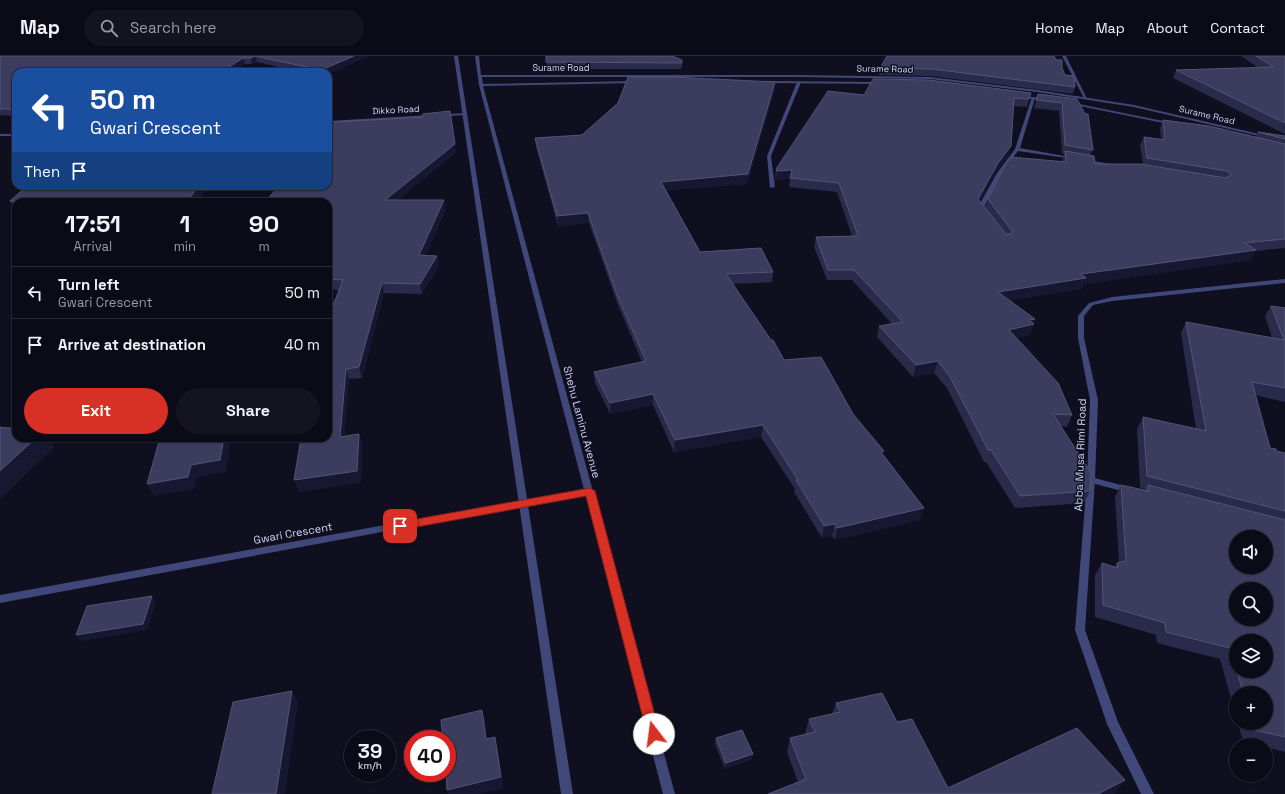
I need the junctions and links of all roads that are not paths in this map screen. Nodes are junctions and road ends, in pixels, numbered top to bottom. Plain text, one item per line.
1 (456, 56) edge
2 (477, 56) edge
3 (1064, 56) edge
4 (480, 80) junction
5 (644, 82) edge
6 (760, 82) edge
7 (799, 82) junction
8 (886, 83) edge
9 (1011, 94) edge
10 (1033, 98) junction
11 (1086, 98) junction
12 (1054, 101) edge
13 (1061, 102) edge
14 (464, 114) junction
15 (332, 122) edge
16 (1177, 125) edge
17 (0, 135) edge
18 (12, 135) edge
19 (1285, 141) edge
20 (1017, 149) junction
21 (1119, 166) edge
22 (772, 187) dead end
23 (988, 220) edge
24 (1285, 281) edge
25 (1091, 480) junction
26 (590, 491) junction
27 (1138, 492) edge
28 (523, 504) junction
29 (0, 599) edge
30 (567, 794) edge
31 (670, 794) edge
32 (1148, 794) edge

1 - 14 street
2 - 4 street, Shehu Laminu Avenue
3 - 11 street
4 - 5 street, Surame Road
4 - 11 street, Surame Road
4 - 26 street, Shehu Laminu Avenue
6 - 7 street, Surame Road
7 - 8 street, Surame Road
7 - 22 street
9 - 10 street
10 - 12 street
10 - 20 street
11 - 19 street, Surame Road
13 - 16 street, Surame Road
14 - 15 street, Dikko Road
14 - 28 street
17 - 18 street
20 - 21 street
20 - 23 street
24 - 25 street, Abba Musa Rimi Road
25 - 27 street
25 - 32 street, Abba Musa Rimi Road
26 - 28 street, Gwari Crescent
26 - 31 street, Shehu Laminu Avenue
28 - 29 street, Gwari Crescent
28 - 30 street

